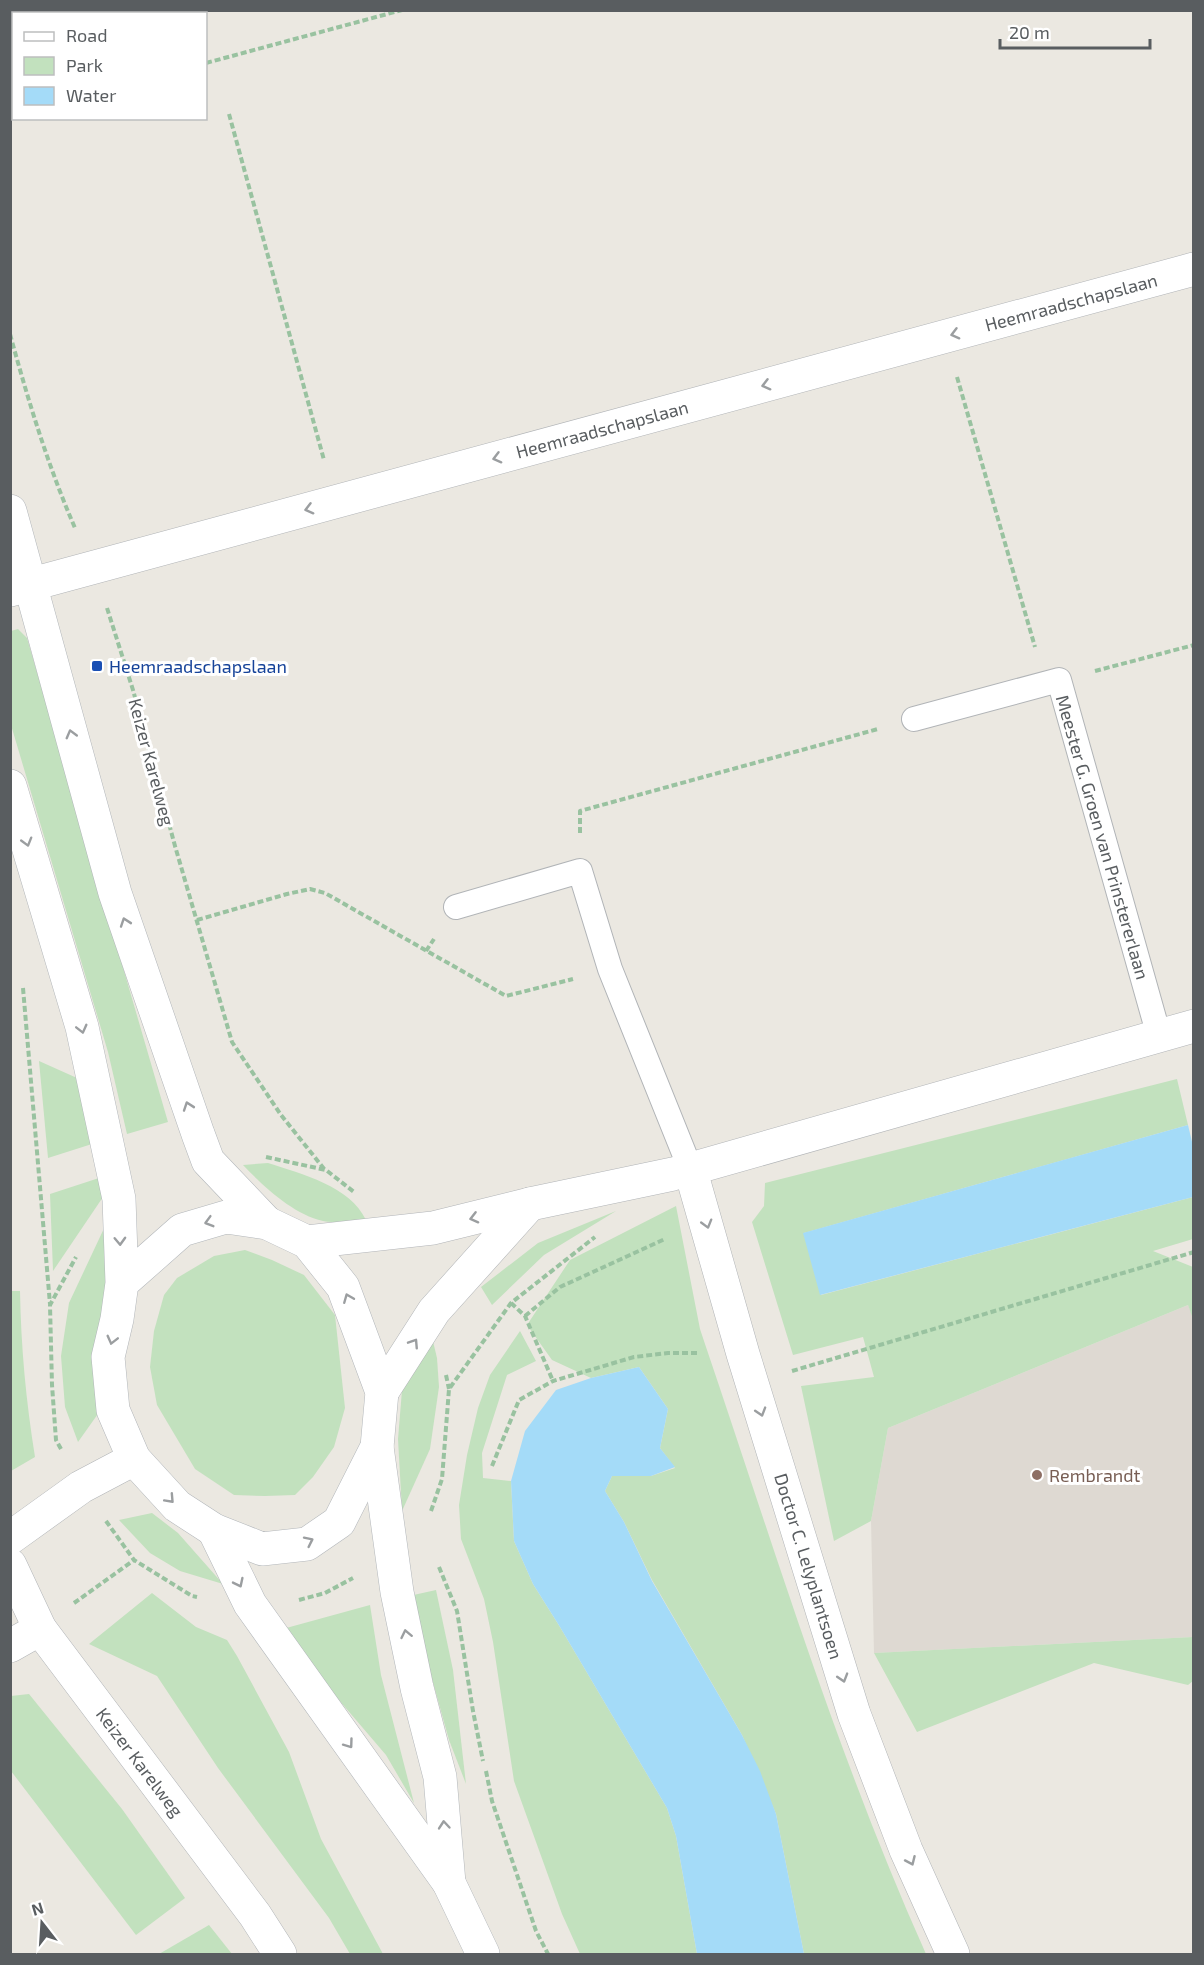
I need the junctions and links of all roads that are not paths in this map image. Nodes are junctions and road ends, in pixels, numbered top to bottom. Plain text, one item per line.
1 (1194, 269) edge
2 (10, 511) edge
3 (20, 587) edge
4 (914, 719) road end
5 (10, 786) edge
6 (456, 907) dead end
7 (1194, 1026) edge
8 (1159, 1035) junction
9 (690, 1168) junction
10 (531, 1204) junction
11 (267, 1223) junction
12 (307, 1242) junction
13 (122, 1283) junction
14 (382, 1392) junction
15 (377, 1447) junction
16 (134, 1459) junction
17 (214, 1530) junction
18 (10, 1538) edge
19 (10, 1565) edge
20 (40, 1629) junction
21 (10, 1646) edge
22 (449, 1883) junction
23 (280, 1954) edge
24 (483, 1954) edge
25 (953, 1954) edge

1 -> 3 street, Heemraadschapslaan
2 - 3 street
11 -> 3 street
4 - 8 lane, Meester G. Groen van Prinstererlaan
5 -> 13 street
6 - 9 lane
7 - 8 street
8 - 9 street
9 - 10 street
9 -> 25 street, Doctor C. Lelyplantsoen
10 -> 12 street
14 -> 10 street
11 - 12 street
11 -> 13 street
14 -> 12 street
13 -> 16 street
14 - 15 street
17 -> 15 street
22 -> 15 street
16 -> 17 street
16 - 18 street
17 -> 22 street
19 - 20 street, Keizer Karelweg
20 - 21 street
20 - 23 street, Keizer Karelweg
22 - 24 street

